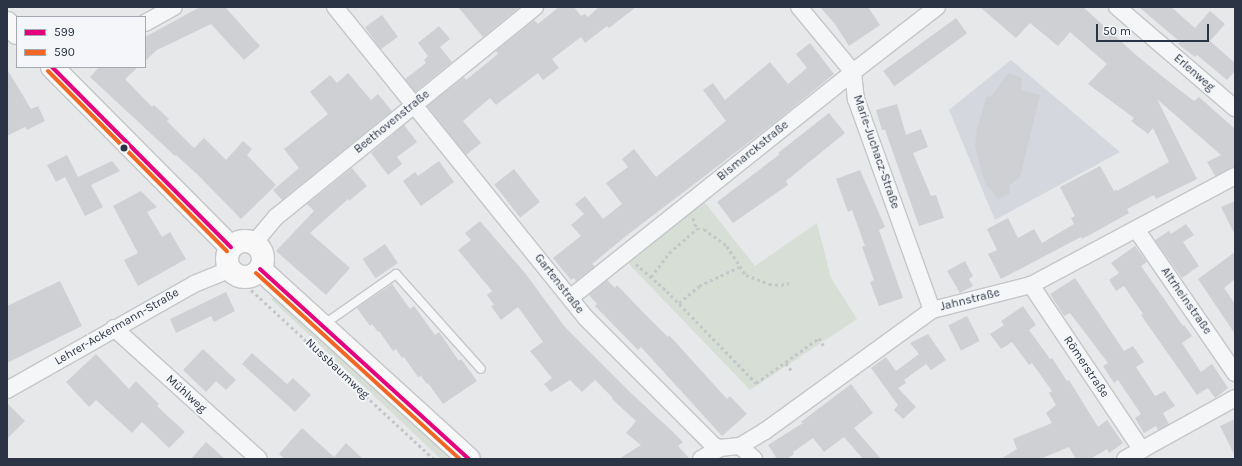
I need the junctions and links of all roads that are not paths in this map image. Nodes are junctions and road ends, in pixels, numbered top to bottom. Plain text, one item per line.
1 (174, 7) edge
2 (335, 7) edge
3 (535, 7) edge
4 (799, 7) edge
5 (937, 7) edge
6 (1117, 7) edge
7 (146, 22) edge
8 (7, 24) edge
9 (16, 32) edge
10 (56, 68) edge
11 (853, 72) junction
12 (413, 105) junction
13 (1235, 108) edge
14 (1235, 176) edge
15 (1136, 229) junction
16 (254, 243) junction
17 (231, 247) junction
18 (244, 272) junction
19 (1031, 285) junction
20 (570, 298) junction
21 (932, 310) junction
22 (322, 326) junction
23 (114, 328) junction
24 (481, 369) dead end
25 (1235, 373) edge
26 (7, 390) edge
27 (1235, 398) edge
28 (740, 446) junction
29 (720, 448) junction
30 (1142, 450) junction
31 (259, 459) edge
32 (469, 459) edge
33 (701, 459) edge
34 (754, 459) edge
35 (1125, 459) edge

1 - 7 street
2 - 12 street, Gartenstraße
3 - 12 street, Beethovenstraße
4 - 11 street
5 - 11 street, Bismarckstraße
6 - 13 street, Erlenweg
8 - 9 main road
10 - 17 main road
11 - 20 street, Bismarckstraße
11 - 21 street, Marie-Juchacz-Straße
12 - 16 street, Beethovenstraße
12 - 20 street, Gartenstraße
14 - 15 street, Jahnstraße
15 - 19 street, Jahnstraße
15 - 25 street, Altrheinstraße
16 - 17 main road
16 - 18 main road
17 - 18 main road
18 - 22 main road
18 - 23 street, Lehrer-Ackermann-Straße
19 - 21 street, Jahnstraße
19 - 30 street, Römerstraße
20 - 29 street, Gartenstraße
21 - 28 street, Jahnstraße
22 - 24 lane
22 - 32 main road
23 - 26 street, Lehrer-Ackermann-Straße
23 - 31 street, Mühlweg
27 - 30 street
28 - 29 street, Jahnstraße
28 - 34 street
29 - 33 street, Jahnstraße
30 - 35 street

